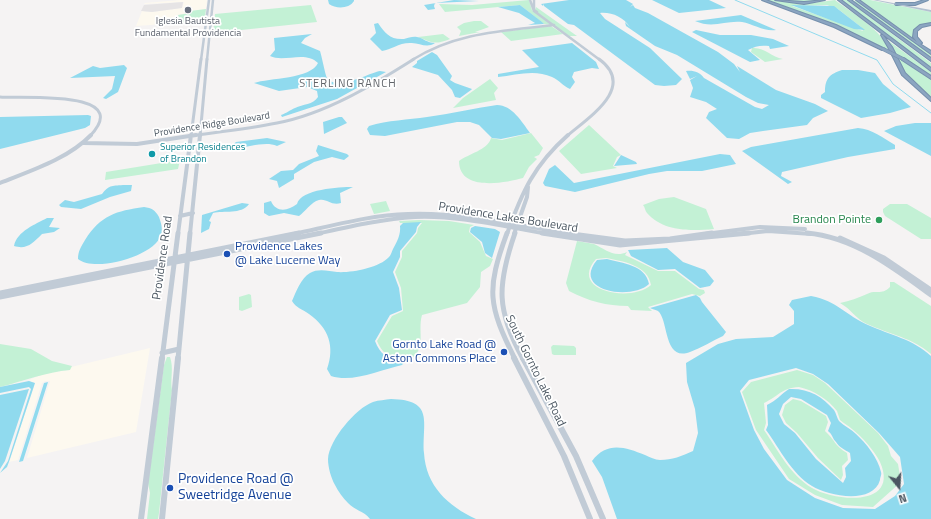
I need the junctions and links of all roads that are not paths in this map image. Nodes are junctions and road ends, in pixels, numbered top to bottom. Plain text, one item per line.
1 (209, 0) edge
2 (213, 0) edge
3 (530, 0) edge
4 (534, 0) edge
5 (763, 0) edge
6 (776, 0) edge
7 (824, 0) edge
8 (838, 0) edge
9 (849, 0) edge
10 (857, 0) edge
11 (874, 0) edge
12 (882, 0) edge
13 (926, 0) edge
14 (896, 4) junction
15 (906, 5) junction
16 (931, 11) edge
17 (538, 14) junction
18 (931, 24) edge
19 (554, 25) junction
20 (876, 28) junction
21 (931, 52) edge
22 (931, 59) edge
23 (931, 70) edge
24 (931, 78) edge
25 (205, 79) junction
26 (199, 80) junction
27 (0, 97) edge
28 (931, 100) edge
29 (201, 134) junction
30 (191, 136) junction
31 (83, 143) junction
32 (0, 183) edge
33 (528, 185) junction
34 (193, 213) junction
35 (180, 216) junction
36 (511, 225) junction
37 (518, 226) junction
38 (189, 257) junction
39 (174, 260) junction
40 (931, 290) edge
41 (0, 293) edge
42 (931, 295) edge
43 (0, 297) edge
44 (179, 349) junction
45 (162, 353) junction
46 (141, 519) edge
47 (162, 519) edge
48 (590, 519) edge
49 (603, 519) edge

1 - 26 street, Providence Road
2 - 25 street, Providence Road
3 - 17 street
4 - 17 street
5 - 24 highway, bridge
6 - 7 highway
8 - 20 highway
9 - 22 highway
10 - 21 highway
11 - 14 main road
12 - 15 main road
13 - 15 highway
14 - 15 highway
14 - 16 main road
15 - 16 main road
17 - 19 street, South Gornto Lake Road
18 - 21 highway
19 - 29 street, Providence Ridge Boulevard
19 - 33 street, South Gornto Lake Road
20 - 23 highway
20 - 28 highway
25 - 26 street
25 - 29 street, Providence Road
26 - 30 street, Providence Road
27 - 31 street
29 - 30 street, Providence Ridge Boulevard
29 - 34 street, Providence Road
30 - 31 street, Providence Ridge Boulevard
30 - 35 street, Providence Road
31 - 32 street
33 - 36 street, South Gornto Lake Road
33 - 37 street, South Gornto Lake Road
34 - 35 street
34 - 38 street, Providence Road
35 - 39 street, Providence Road
36 - 37 street, Providence Lakes Boulevard
36 - 38 street, Providence Lakes Boulevard
36 - 48 street, South Gornto Lake Road
37 - 40 street, Providence Lakes Boulevard
37 - 42 street, Providence Lakes Boulevard
37 - 49 street, South Gornto Lake Road
38 - 39 street, Providence Lakes Boulevard
38 - 44 street, Providence Road
39 - 41 street, Providence Lakes Boulevard
39 - 43 street, Providence Lakes Boulevard
39 - 45 street, Providence Road
44 - 45 street
44 - 47 street, Providence Road
45 - 46 street, Providence Road

